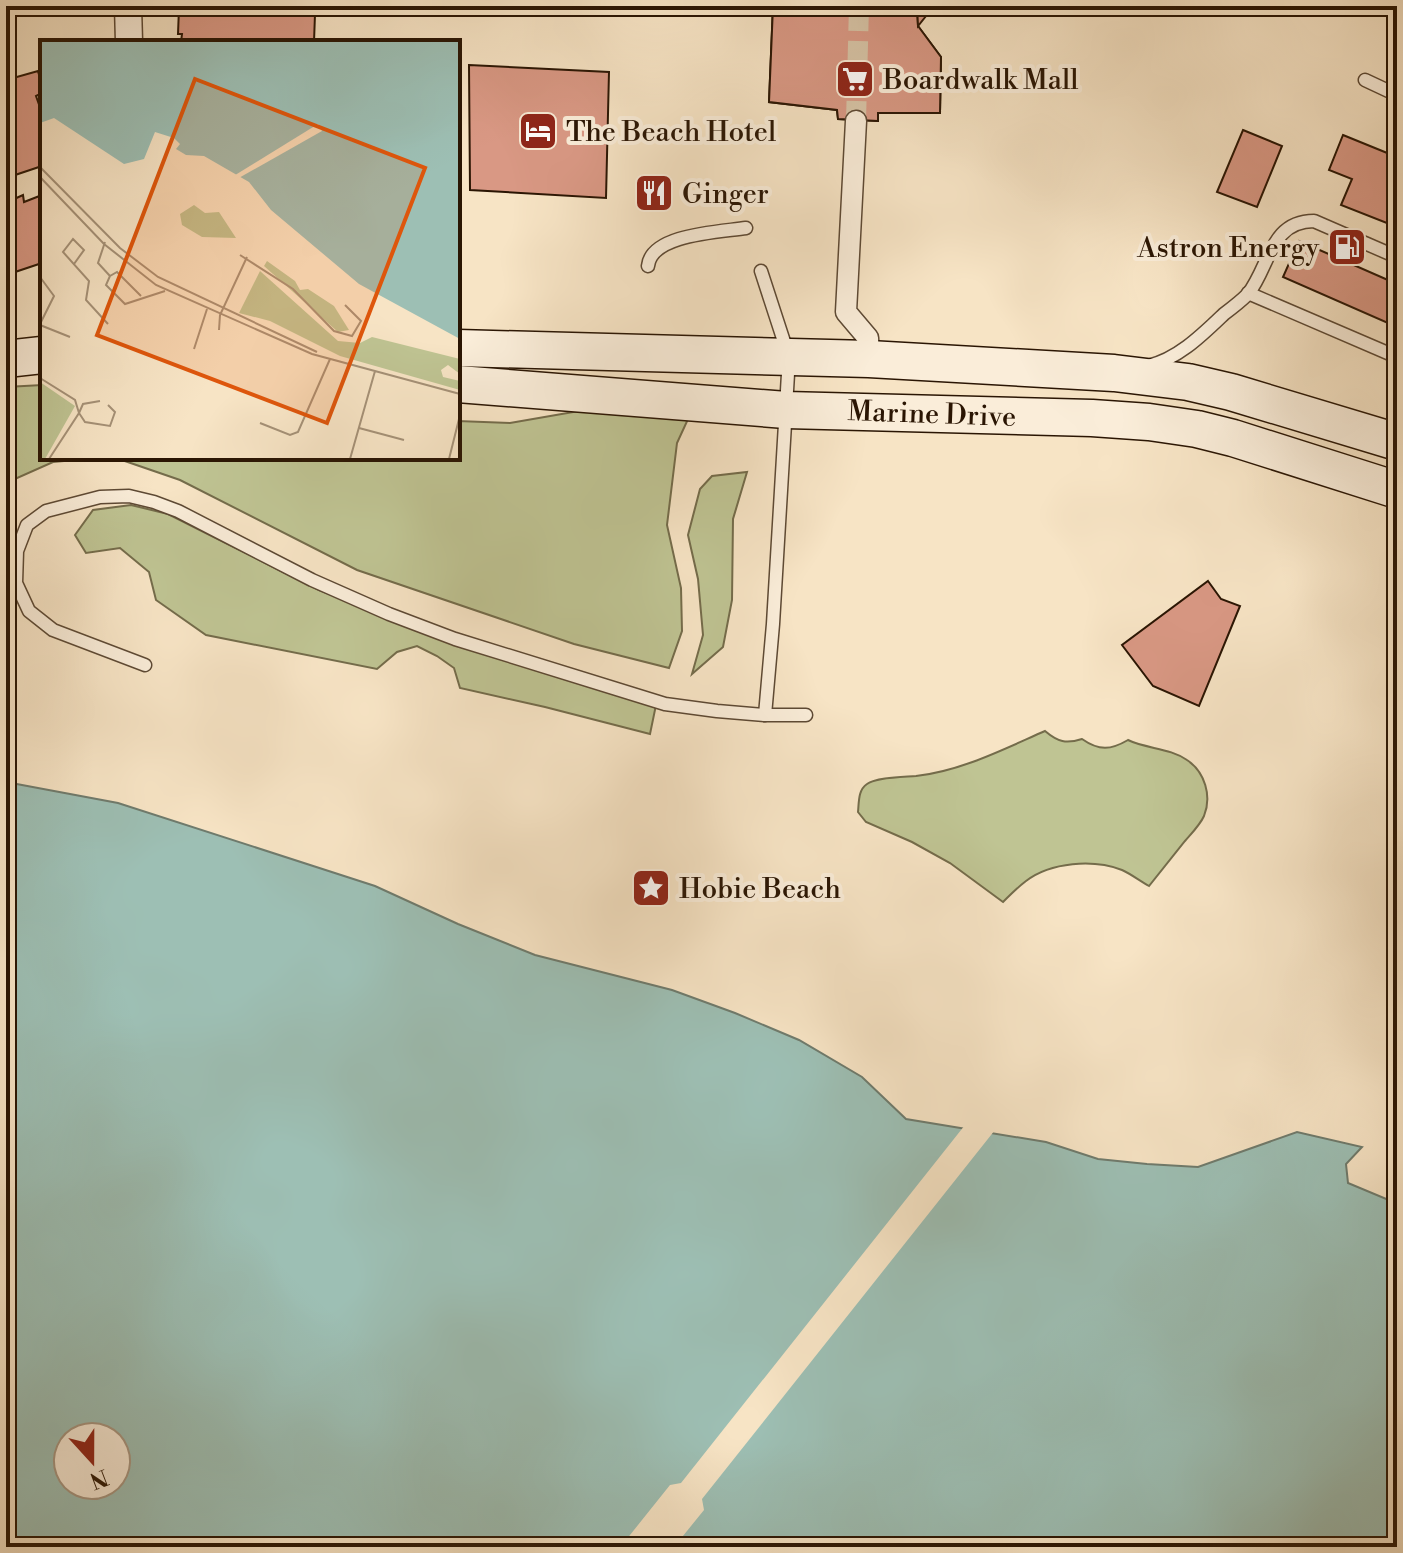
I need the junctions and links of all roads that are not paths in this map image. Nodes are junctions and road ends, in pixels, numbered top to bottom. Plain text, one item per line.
1 (128, 6) edge
2 (129, 40) edge
3 (1365, 80) dead end
4 (1397, 95) edge
5 (856, 121) tunnel mouth
6 (746, 228) dead end
7 (1397, 257) edge
8 (648, 266) dead end
9 (761, 271) dead end
10 (1248, 293) junction
11 (460, 348) edge
12 (40, 355) edge
13 (789, 357) junction
14 (1397, 357) edge
15 (6, 359) edge
16 (869, 359) junction
17 (1114, 373) junction
18 (460, 384) edge
19 (786, 410) junction
20 (1397, 442) edge
21 (1397, 490) edge
22 (145, 665) dead end
23 (765, 715) junction
24 (806, 715) dead end

1 - 2 street
3 - 4 lane
5 - 16 street
6 - 8 lane
7 - 10 lane
9 - 13 lane
10 - 14 lane
10 - 17 lane
11 - 13 main road, Marine Drive
12 - 15 main road
13 - 16 main road, Marine Drive
13 - 19 lane
16 - 17 main road, Marine Drive
17 - 20 main road, Marine Drive
18 - 19 main road, Marine Drive
19 - 21 main road, Marine Drive
19 - 23 lane
22 - 23 lane
23 - 24 lane

